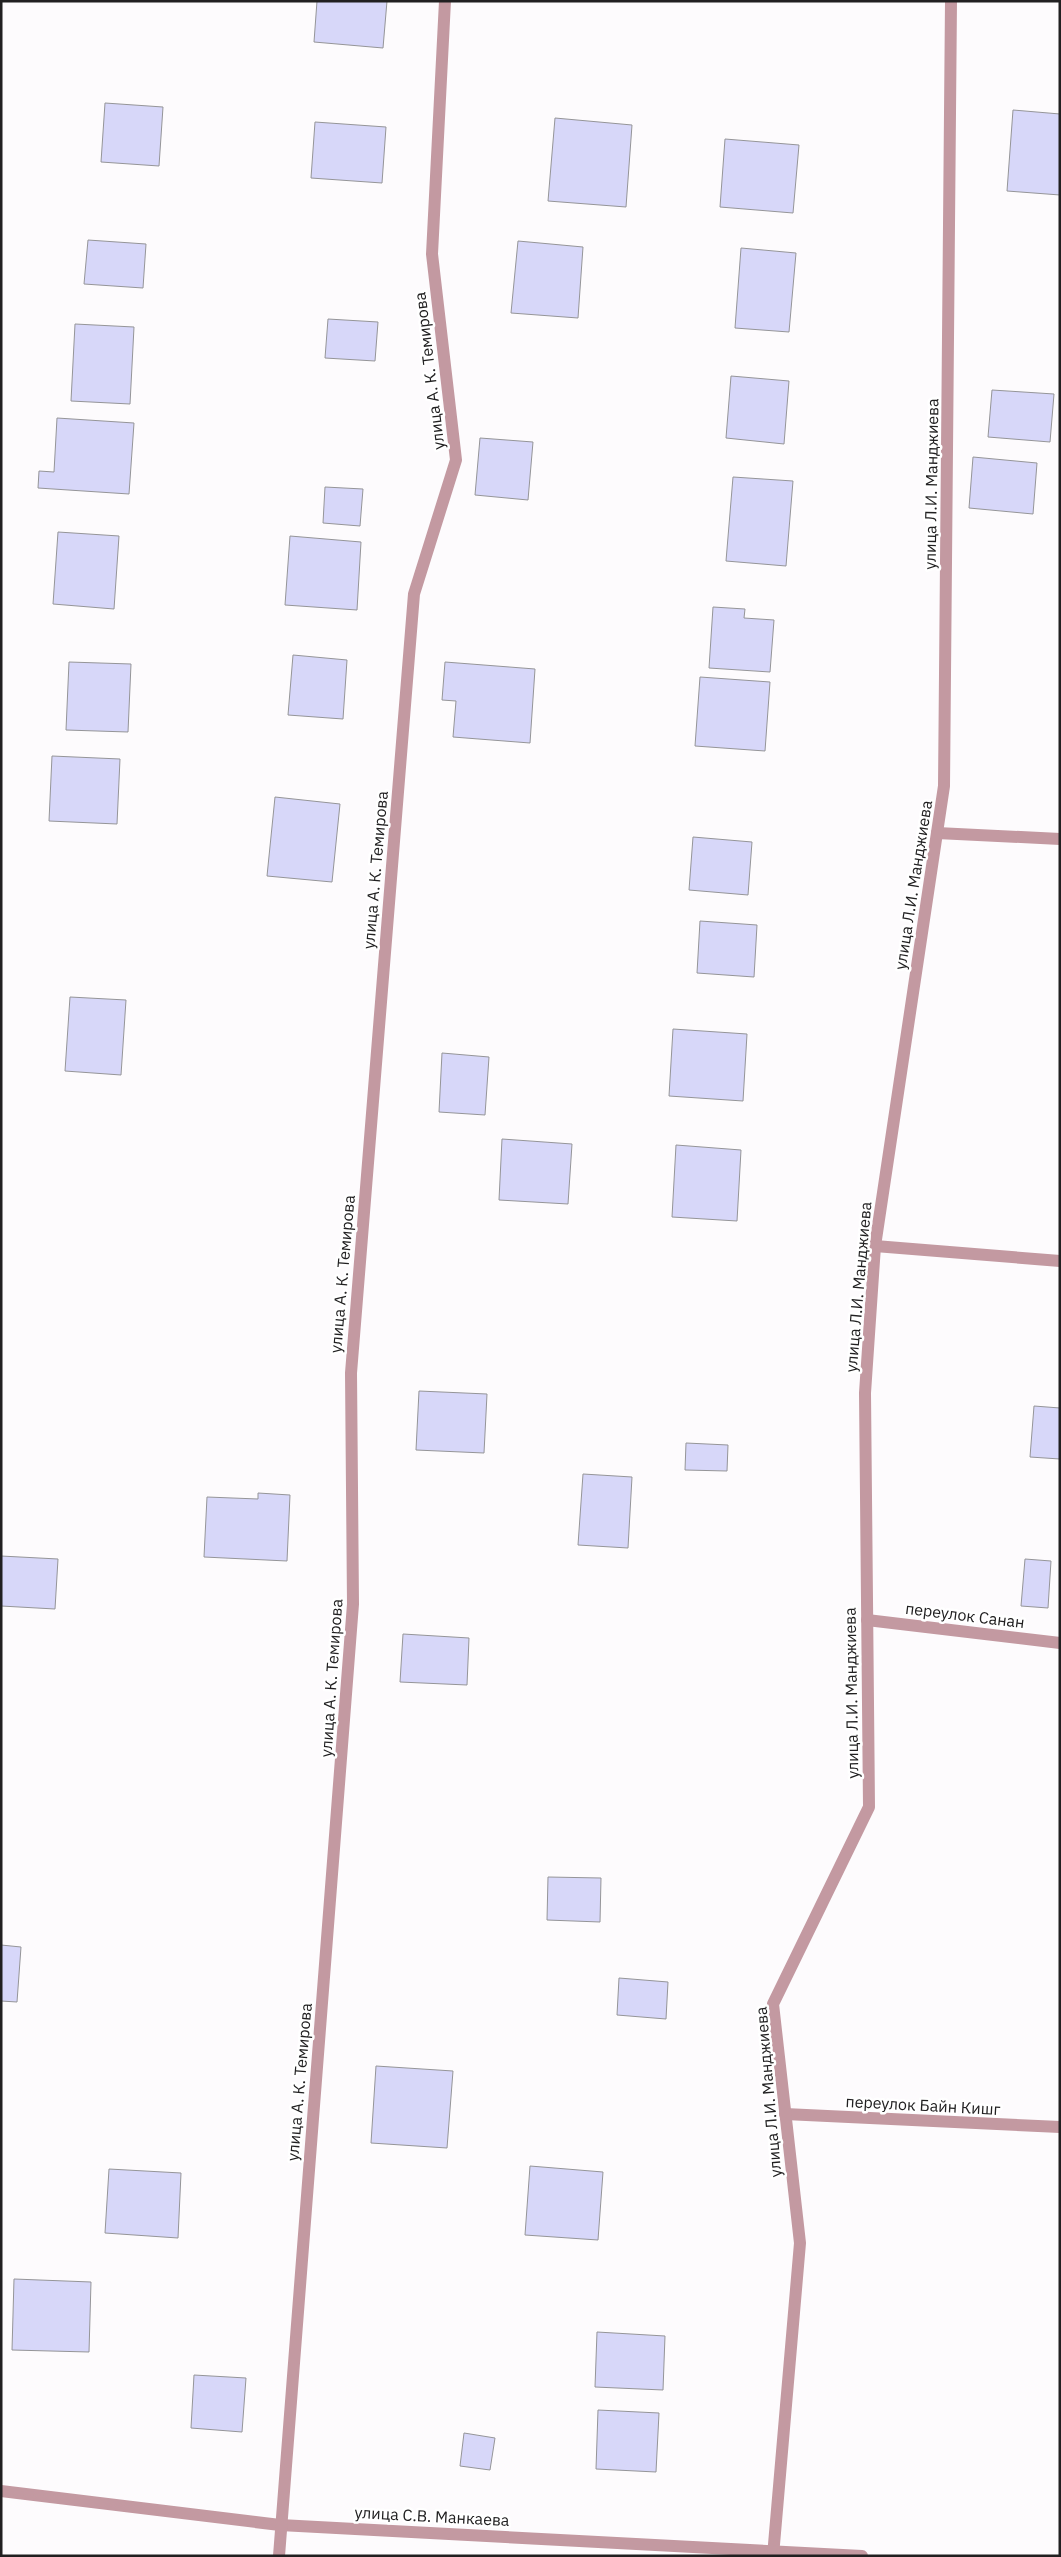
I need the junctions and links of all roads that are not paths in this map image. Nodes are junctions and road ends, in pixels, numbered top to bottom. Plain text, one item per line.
1 (445, 1) edge
2 (951, 1) edge
3 (938, 833) junction
4 (1060, 839) edge
5 (875, 1246) junction
6 (1060, 1261) edge
7 (867, 1620) junction
8 (1060, 1643) edge
9 (785, 2114) junction
10 (1060, 2127) edge
11 (1, 2491) edge
12 (280, 2525) junction
13 (772, 2552) edge
14 (279, 2556) edge
15 (862, 2556) edge

1 - 12 street, улица А. К. Темирова
2 - 3 street, улица Л.И. Манджиева
3 - 4 street
3 - 5 street, улица Л.И. Манджиева
5 - 6 street
5 - 7 street, улица Л.И. Манджиева
7 - 8 street, переулок Санан
7 - 9 street, улица Л.И. Манджиева
9 - 10 street, переулок Байн Кишг
9 - 13 street, улица Л.И. Манджиева
11 - 12 street, улица С.В. Манкаева
12 - 13 street, улица С.В. Манкаева
12 - 14 street, улица А. К. Темирова
13 - 15 street, улица С.В. Манкаева

